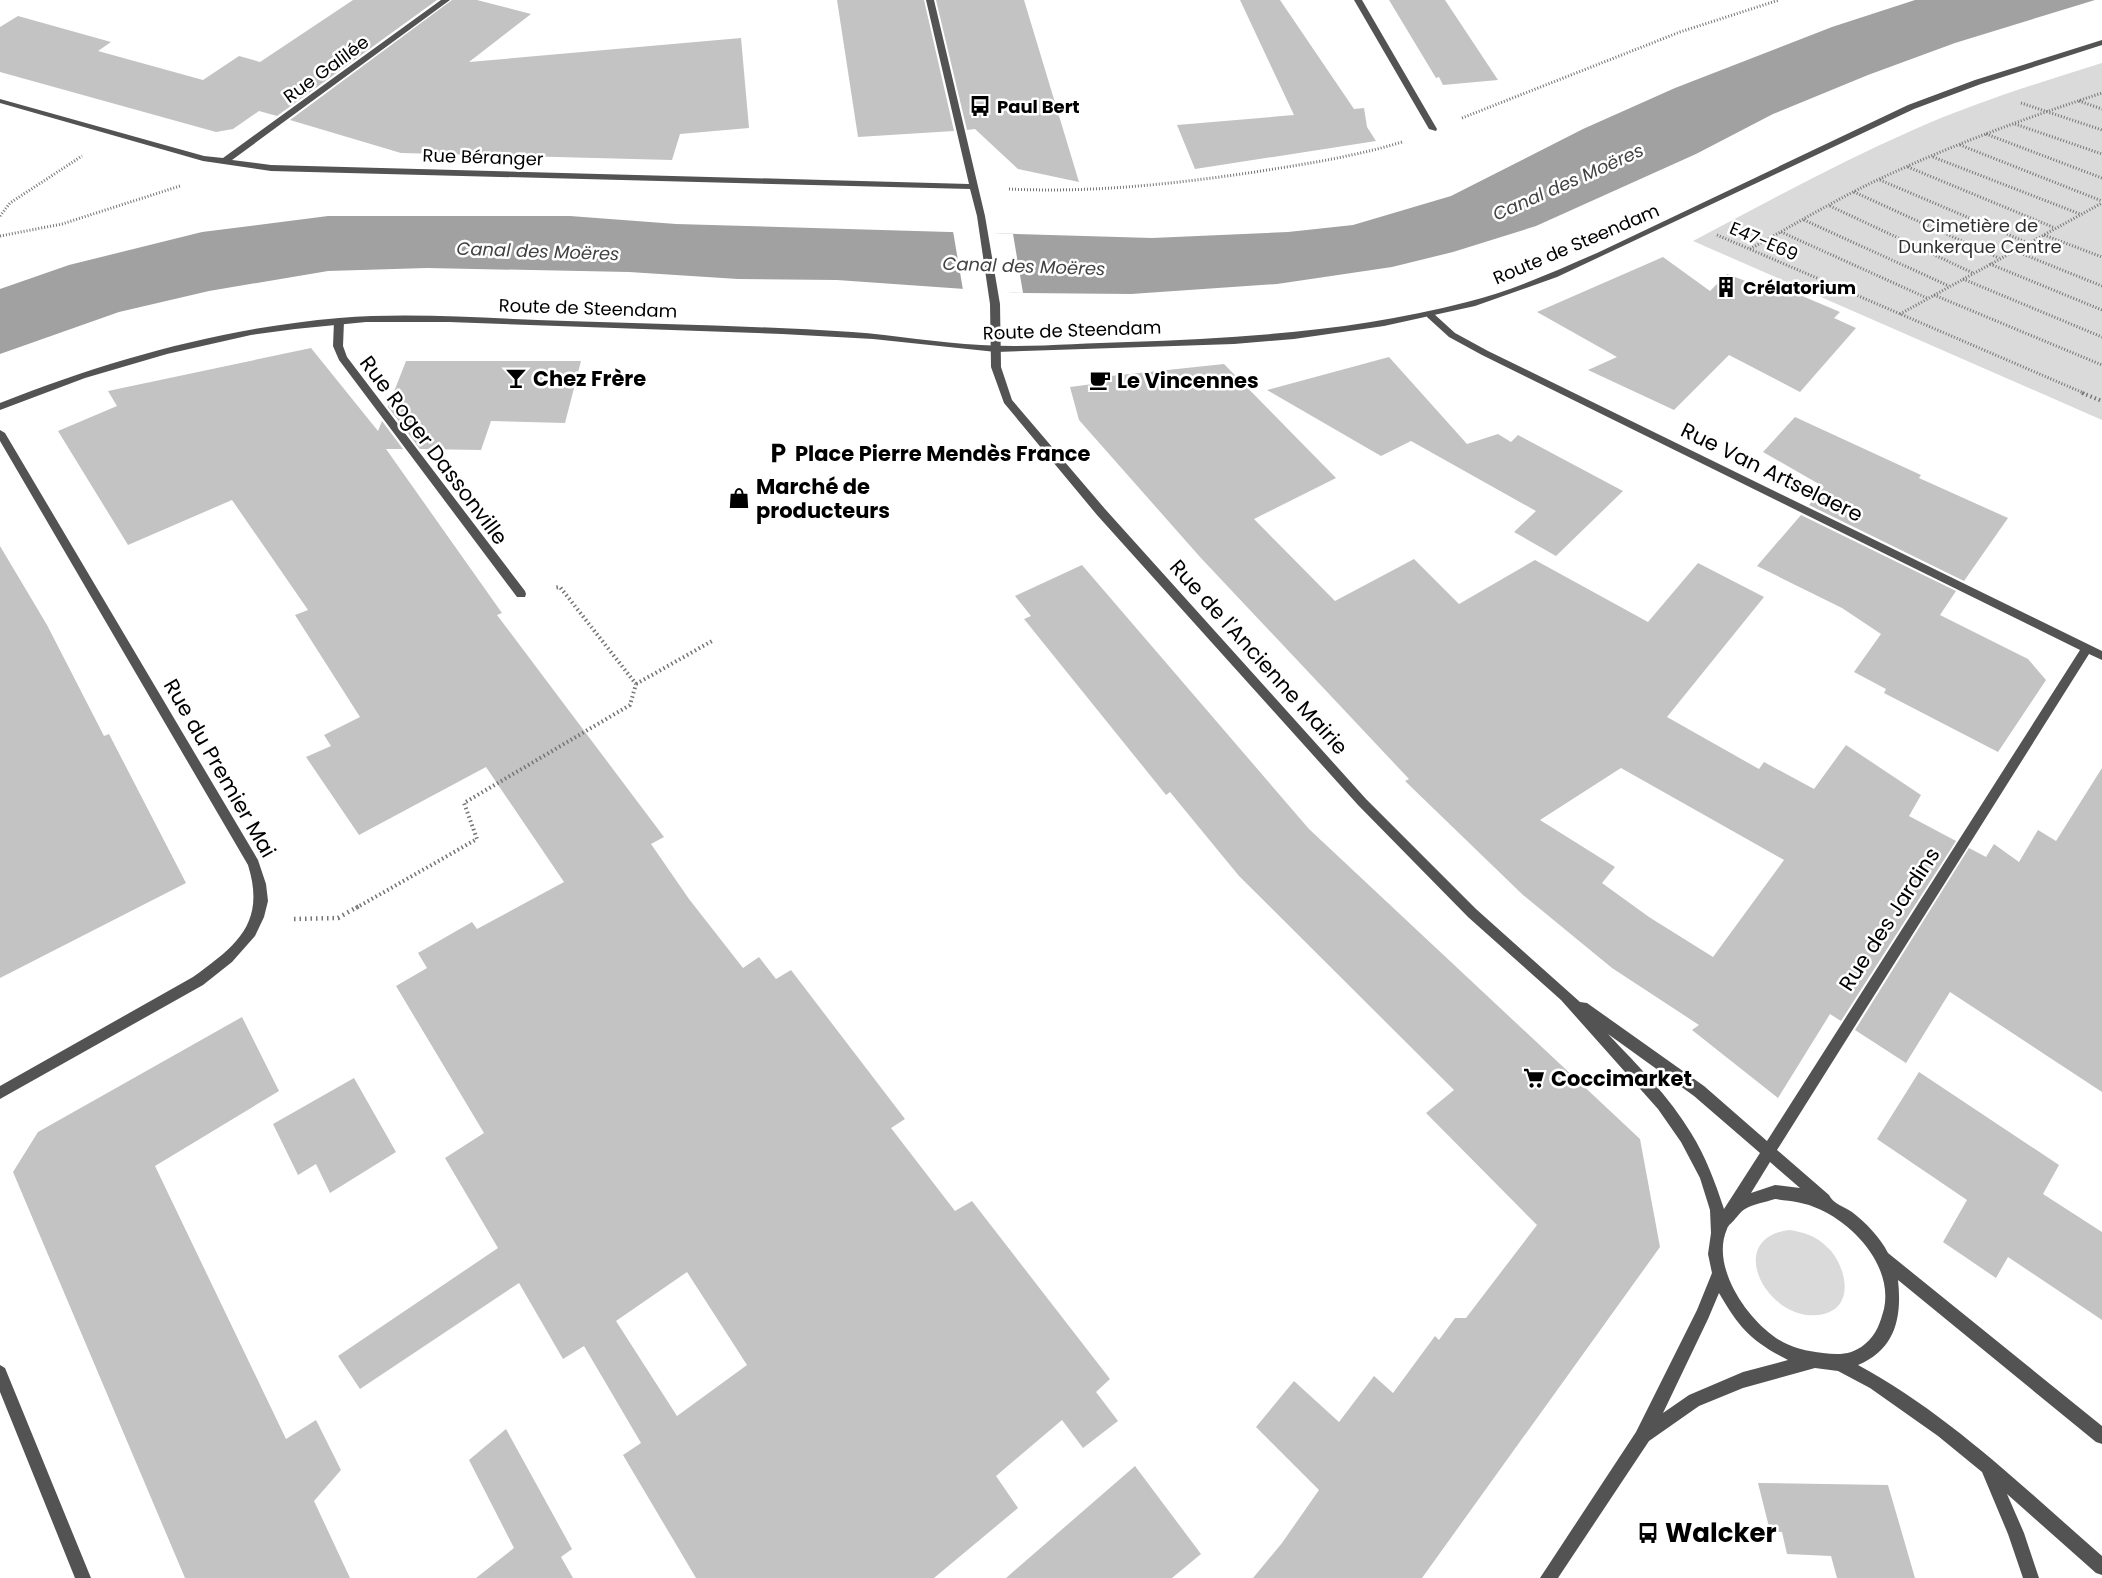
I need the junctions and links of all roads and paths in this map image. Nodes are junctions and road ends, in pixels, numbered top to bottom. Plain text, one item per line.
1 (446, 0) edge
2 (930, 0) edge
3 (1358, 0) edge
4 (2102, 42) edge
5 (1978, 82) junction
6 (2102, 93) edge
7 (0, 101) edge
8 (2078, 101) junction
9 (2102, 109) edge
10 (2045, 111) junction
11 (2013, 123) junction
12 (1433, 129) dead end
13 (2102, 130) edge
14 (115, 134) junction
15 (1986, 134) junction
16 (1959, 145) junction
17 (2102, 154) edge
18 (1933, 156) junction
19 (223, 162) junction
20 (1908, 167) junction
21 (2102, 178) edge
22 (1880, 179) junction
23 (974, 187) junction
24 (1068, 192) dead end
25 (1854, 192) junction
26 (2102, 202) edge
27 (1829, 206) junction
28 (2080, 215) junction
29 (0, 216) edge
30 (1804, 219) junction
31 (2056, 228) junction
32 (1781, 232) junction
33 (1716, 235) dead end
34 (2044, 235) junction
35 (0, 236) edge
36 (2029, 243) junction
37 (1750, 249) junction
38 (2015, 251) junction
39 (2102, 257) edge
40 (2000, 258) junction
41 (1990, 264) junction
42 (1973, 273) junction
43 (1963, 279) junction
44 (1950, 286) junction
45 (2102, 286) edge
46 (1935, 295) junction
47 (1928, 299) junction
48 (2102, 310) edge
49 (1900, 314) junction
50 (1430, 315) junction
51 (339, 321) junction
52 (2102, 337) edge
53 (996, 350) junction
54 (2102, 365) edge
55 (2102, 401) edge
56 (0, 407) edge
57 (0, 433) edge
58 (521, 594) joint
59 (712, 641) dead end
60 (2086, 648) junction
61 (2102, 656) edge
62 (636, 684) junction
63 (258, 920) junction
64 (1566, 996) junction
65 (0, 1093) edge
66 (1768, 1150) junction
67 (1834, 1208) junction
68 (1729, 1214) junction
69 (1718, 1231) junction
70 (1881, 1256) junction
71 (1718, 1276) junction
72 (1814, 1362) junction
73 (1839, 1363) junction
74 (0, 1373) edge
75 (2102, 1437) edge
76 (1642, 1438) junction
77 (1988, 1468) junction
78 (2102, 1567) edge
79 (83, 1578) edge
80 (1548, 1578) edge
81 (2031, 1578) edge

1 - 19 street, Rue Galilée
2 - 23 street, Rue de l'Ancienne Mairie
3 - 12 street
4 - 5 street, Route de Steendam
5 - 10 path
5 - 50 street, Route de Steendam
6 - 8 path
7 - 14 street, Rue Béranger
8 - 9 path
8 - 10 path
10 - 11 path
10 - 13 path
11 - 15 path
11 - 17 path
14 - 19 street, Rue Béranger
14 - 29 path
15 - 16 path
15 - 21 path
16 - 18 path
16 - 26 path
18 - 20 path
18 - 28 path
19 - 23 street, Rue Béranger
19 - 35 path
20 - 22 path
20 - 31 path
22 - 25 path
22 - 36 path
23 - 24 path
23 - 53 street, Rue de l'Ancienne Mairie
25 - 27 path
25 - 40 path
26 - 28 path
27 - 30 path
27 - 42 path
28 - 31 path
30 - 32 path
30 - 44 path
31 - 34 path
32 - 37 path
32 - 47 path
33 - 37 path, E47-E69
34 - 36 path
34 - 39 path
36 - 38 path
37 - 49 path, E47-E69
38 - 40 path
38 - 45 path
40 - 41 path
41 - 42 path
41 - 48 path
42 - 43 path
43 - 44 path
43 - 52 path
44 - 46 path
46 - 47 path
46 - 54 path
47 - 49 path
49 - 55 path, E47-E69
50 - 53 street, Route de Steendam
50 - 60 street, Rue Van Artselaere
51 - 53 street, Route de Steendam
51 - 56 street, Route de Steendam
51 - 58 street, Rue Roger Dassonville
53 - 64 street, Rue de l'Ancienne Mairie
57 - 63 street, Rue du Premier Mai
58 - 62 path
59 - 62 path
60 - 61 street, Rue Van Artselaere
60 - 66 street, Rue des Jardins
62 - 63 path
63 - 65 street, Rue du Premier Mai
64 - 66 street, Rue de l'Ancienne Mairie
64 - 69 street, Rue de l'Ancienne Mairie
66 - 67 street, Rue de l'Ancienne Mairie
66 - 68 street, Rue des Jardins
67 - 68 street
67 - 70 street
68 - 69 street
69 - 71 street
70 - 73 street
70 - 75 street
71 - 72 street
71 - 76 street
72 - 73 street
72 - 76 street
73 - 77 street
74 - 79 street
76 - 80 street
77 - 78 street
77 - 81 street

